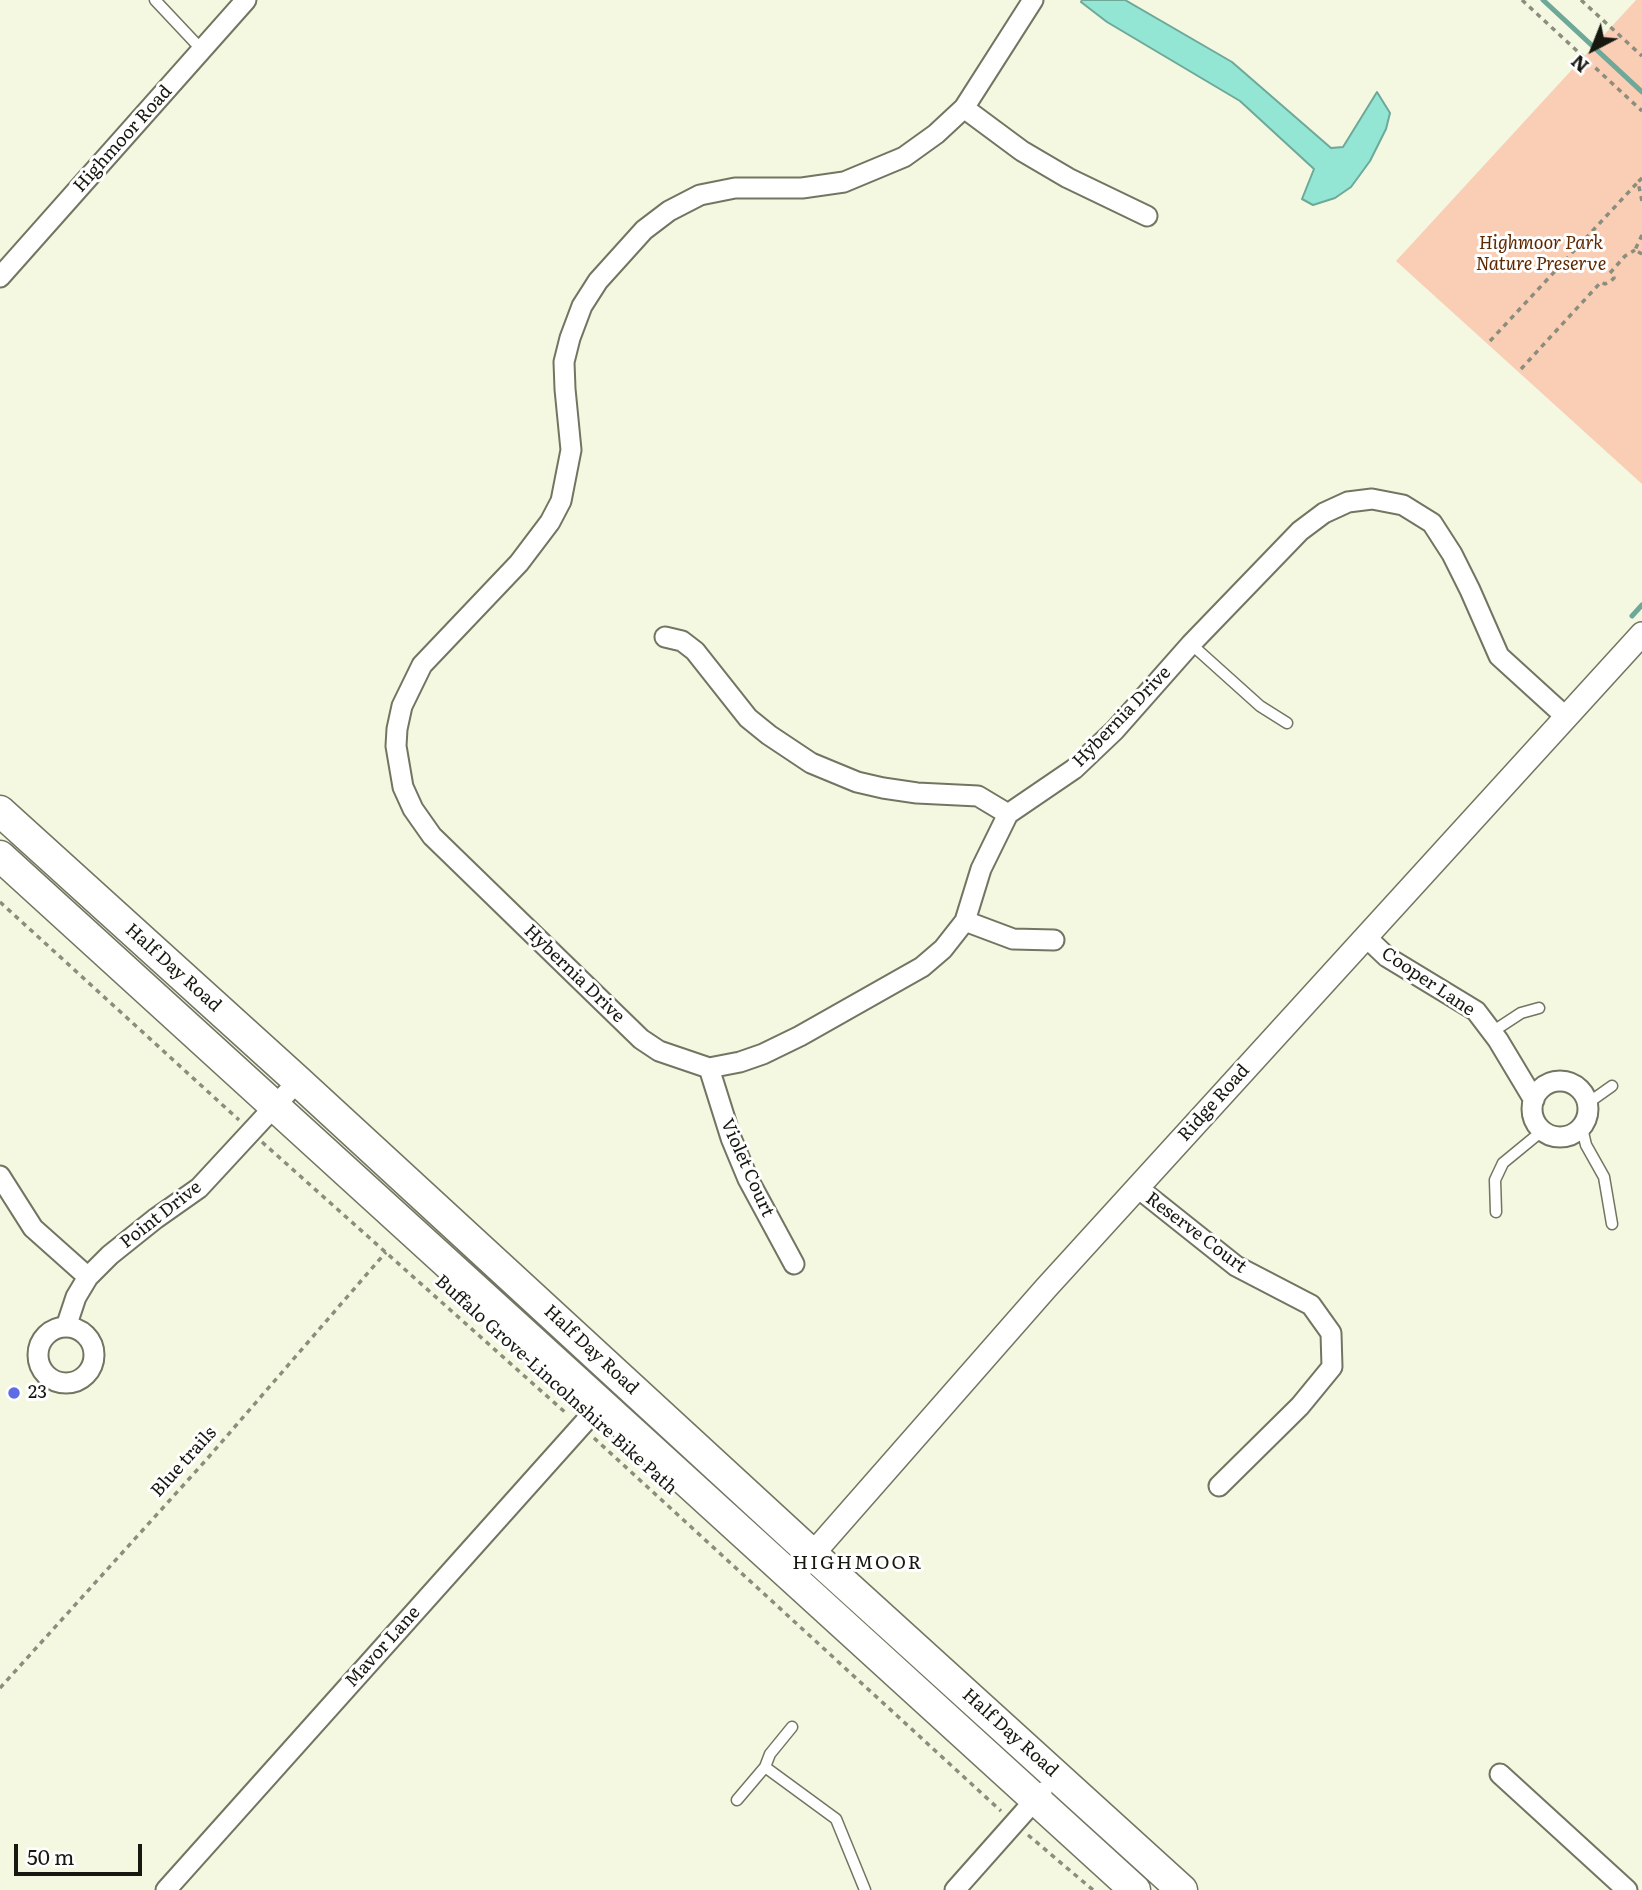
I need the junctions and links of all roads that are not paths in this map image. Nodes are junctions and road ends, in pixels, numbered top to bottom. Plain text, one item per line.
1 (155, 0) edge
2 (246, 0) edge
3 (1033, 0) edge
4 (202, 51) junction
5 (964, 108) junction
6 (1147, 216) dead end
7 (0, 277) edge
8 (1642, 634) edge
9 (665, 637) dead end
10 (1191, 644) junction
11 (1566, 717) junction
12 (1287, 723) dead end
13 (0, 811) edge
14 (1008, 814) junction
15 (0, 856) edge
16 (965, 921) junction
17 (1366, 937) junction
18 (1054, 940) dead end
19 (1539, 1008) dead end
20 (1492, 1032) junction
21 (709, 1068) junction
22 (298, 1081) junction
23 (1612, 1086) dead end
24 (1534, 1100) junction
25 (1588, 1103) junction
26 (274, 1107) junction
27 (1582, 1128) junction
28 (1542, 1130) junction
29 (0, 1177) edge
30 (1138, 1188) junction
31 (1496, 1212) dead end
32 (1612, 1224) dead end
33 (794, 1264) dead end
34 (88, 1276) junction
35 (66, 1326) dead end
36 (590, 1415) junction
37 (1219, 1486) dead end
38 (812, 1554) junction
39 (792, 1578) junction
40 (792, 1727) dead end
41 (765, 1767) junction
42 (1500, 1774) dead end
43 (1057, 1775) junction
44 (1036, 1799) junction
45 (737, 1800) dead end
46 (166, 1890) edge
47 (865, 1890) edge
48 (955, 1890) edge
49 (1135, 1890) edge
50 (1182, 1890) edge
51 (1628, 1890) edge

1 - 4 lane
2 - 4 street, Highmoor Road
3 - 5 street, Hybernia Drive
4 - 7 street, Highmoor Road
5 - 6 street
5 - 21 street, Hybernia Drive
8 - 11 street, Ridge Road
9 - 14 street
10 - 11 street, Hybernia Drive
10 - 12 lane
10 - 14 street, Hybernia Drive
11 - 17 street, Ridge Road
13 - 22 main road, Half Day Road
14 - 16 street, Hybernia Drive
15 - 26 main road, Half Day Road
16 - 18 street
16 - 21 street, Hybernia Drive
17 - 20 street, Cooper Lane
17 - 30 street, Ridge Road
19 - 20 lane
20 - 24 street, Cooper Lane
21 - 33 street, Violet Court
22 - 26 street, Point Drive
22 - 38 main road, Half Day Road
23 - 25 lane
24 - 25 street
24 - 28 street, Cooper Lane
25 - 27 street
26 - 34 street, Point Drive
26 - 36 main road, Half Day Road
27 - 28 street
27 - 32 lane
28 - 31 lane
29 - 34 street
30 - 37 street, Reserve Court
30 - 38 street, Ridge Road
34 - 35 street, Point Drive
36 - 39 main road, Half Day Road
36 - 46 street, Mavor Lane
38 - 39 street, Ridge Road
38 - 43 main road, Half Day Road
39 - 44 main road, Half Day Road
40 - 41 lane
41 - 45 lane
41 - 47 lane
42 - 51 street
43 - 44 street
43 - 50 main road, Half Day Road
44 - 48 street
44 - 49 main road, Half Day Road

